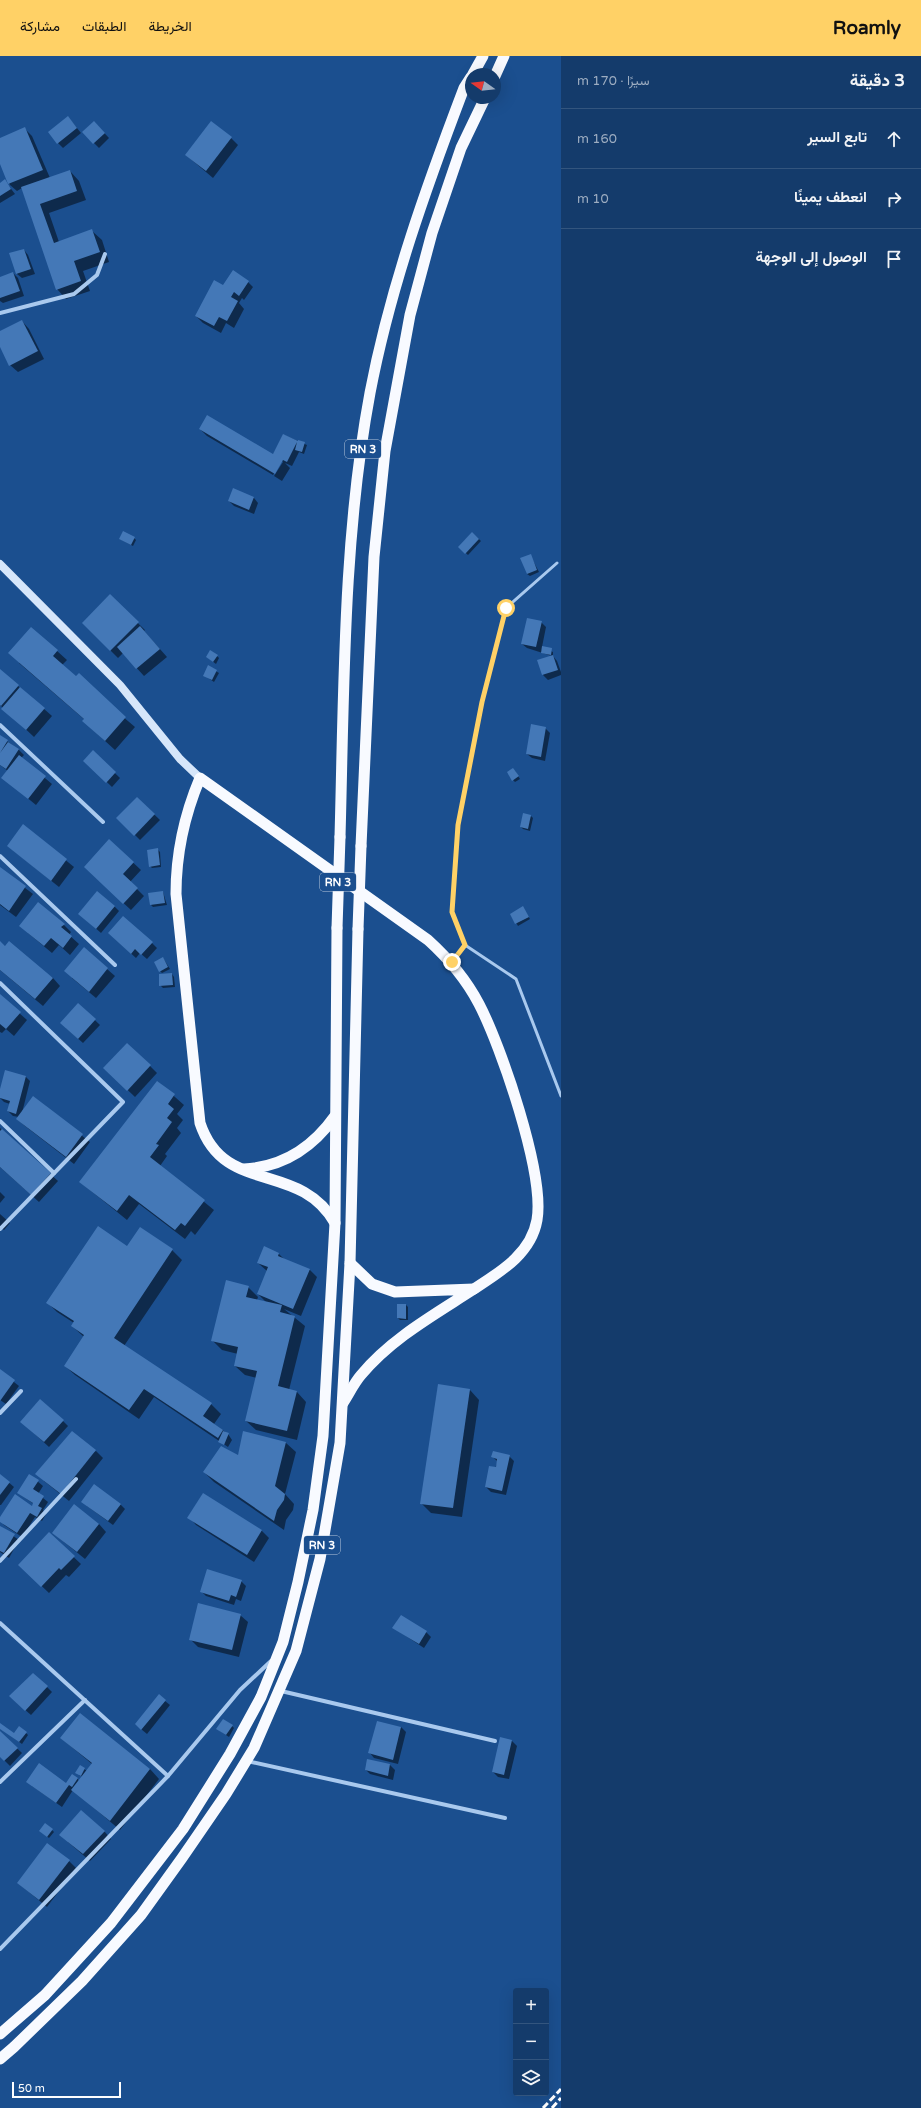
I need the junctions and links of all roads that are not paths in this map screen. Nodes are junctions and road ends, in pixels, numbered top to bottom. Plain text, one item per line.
1 (483, 56) edge
2 (504, 56) edge
3 (476, 68) edge
4 (499, 68) edge
5 (465, 86) edge
6 (482, 104) edge
7 (105, 254) dead end
8 (0, 313) edge
9 (557, 563) dead end
10 (0, 564) edge
11 (0, 725) edge
12 (200, 778) junction
13 (103, 822) dead end
14 (0, 856) edge
15 (465, 945) junction
16 (452, 962) junction
17 (115, 965) dead end
18 (0, 983) edge
19 (561, 1096) edge
20 (335, 1116) junction
21 (0, 1121) edge
22 (238, 1169) junction
23 (54, 1173) junction
24 (335, 1223) junction
25 (0, 1229) edge
26 (350, 1263) junction
27 (474, 1289) junction
28 (21, 1391) dead end
29 (342, 1404) junction
30 (0, 1413) edge
31 (76, 1479) dead end
32 (0, 1561) edge
33 (0, 1624) edge
34 (277, 1656) junction
35 (280, 1690) junction
36 (85, 1700) junction
37 (494, 1741) dead end
38 (246, 1760) junction
39 (168, 1776) junction
40 (0, 1782) edge
41 (505, 1818) dead end
42 (0, 1949) edge
43 (0, 2034) edge
44 (0, 2059) edge

1 - 3 highway
2 - 4 highway
5 - 20 highway, RN 3, bridge
6 - 26 highway, RN 3, bridge
7 - 8 street
9 - 15 lane
10 - 12 main road
11 - 13 street
12 - 16 highway
12 - 22 highway
14 - 17 street
15 - 16 lane
15 - 19 lane
16 - 27 highway
18 - 23 street
20 - 22 highway
20 - 24 highway, RN 3
21 - 23 street
22 - 24 highway
23 - 25 street
24 - 34 highway, RN 3
26 - 27 highway
26 - 29 highway, RN 3
27 - 29 highway
28 - 30 street
29 - 35 highway, RN 3
31 - 32 street
33 - 36 street
34 - 39 street
34 - 43 highway, RN 3
35 - 37 street
35 - 38 highway, RN 3
36 - 39 street
36 - 40 street
38 - 41 street
38 - 44 highway, RN 3
39 - 42 street

